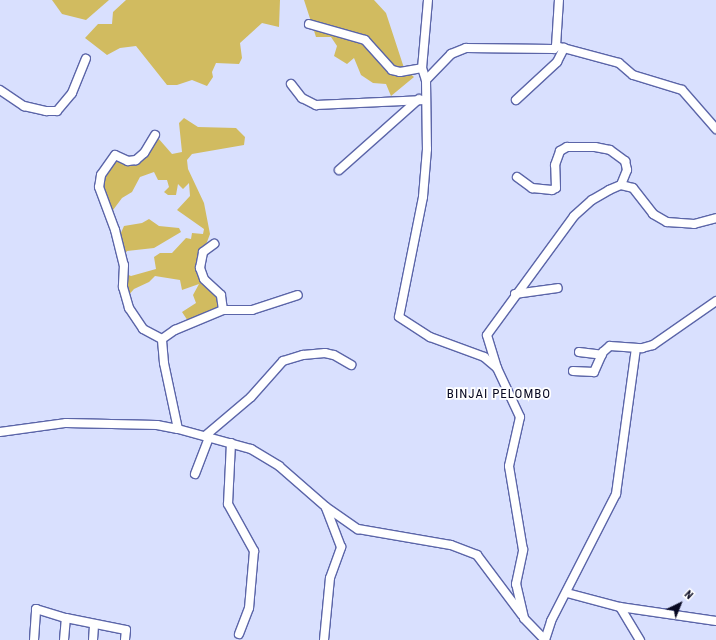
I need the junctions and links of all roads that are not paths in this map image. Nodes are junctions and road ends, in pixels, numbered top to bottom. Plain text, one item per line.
1 (428, 0) edge
2 (559, 0) edge
3 (309, 24) dead end
4 (560, 47) junction
5 (86, 58) dead end
6 (422, 68) junction
7 (426, 80) junction
8 (291, 84) dead end
9 (0, 90) edge
10 (422, 99) junction
11 (516, 100) dead end
12 (716, 130) edge
13 (155, 135) dead end
14 (339, 170) dead end
15 (517, 176) dead end
16 (621, 185) junction
17 (716, 218) edge
18 (214, 244) dead end
19 (558, 288) dead end
20 (515, 294) junction
21 (298, 295) dead end
22 (716, 301) edge
23 (223, 310) junction
24 (162, 339) junction
25 (636, 348) junction
26 (579, 352) dead end
27 (602, 355) junction
28 (351, 365) dead end
29 (497, 368) junction
30 (573, 371) dead end
31 (178, 429) junction
32 (0, 432) edge
33 (207, 437) junction
34 (231, 443) junction
35 (194, 474) dead end
36 (326, 507) junction
37 (567, 592) junction
38 (620, 606) junction
39 (66, 618) junction
40 (524, 618) junction
41 (716, 621) edge
42 (94, 625) junction
43 (239, 634) dead end
44 (34, 640) edge
45 (64, 640) edge
46 (93, 640) edge
47 (125, 640) edge
48 (324, 640) edge
49 (545, 640) edge
50 (640, 640) edge

1 - 6 street
2 - 4 street
3 - 6 street
4 - 7 street
4 - 11 street
4 - 12 street
5 - 9 street
6 - 7 street
7 - 10 street
8 - 10 street
10 - 14 street
10 - 29 street
13 - 24 street
15 - 16 street
16 - 17 street
16 - 20 street
18 - 23 street
19 - 20 street
20 - 29 street
21 - 23 street
22 - 25 street
23 - 24 street
24 - 31 street
25 - 27 street
25 - 37 street
26 - 27 street
27 - 30 street
28 - 33 street
29 - 40 street
31 - 32 street
31 - 33 street
33 - 34 street
33 - 35 street
34 - 36 street
34 - 43 street
36 - 40 street
36 - 48 street
37 - 38 street
37 - 49 street
38 - 41 street
38 - 50 street
39 - 42 street
39 - 44 street
39 - 45 street
40 - 49 street
42 - 46 street
42 - 47 street

